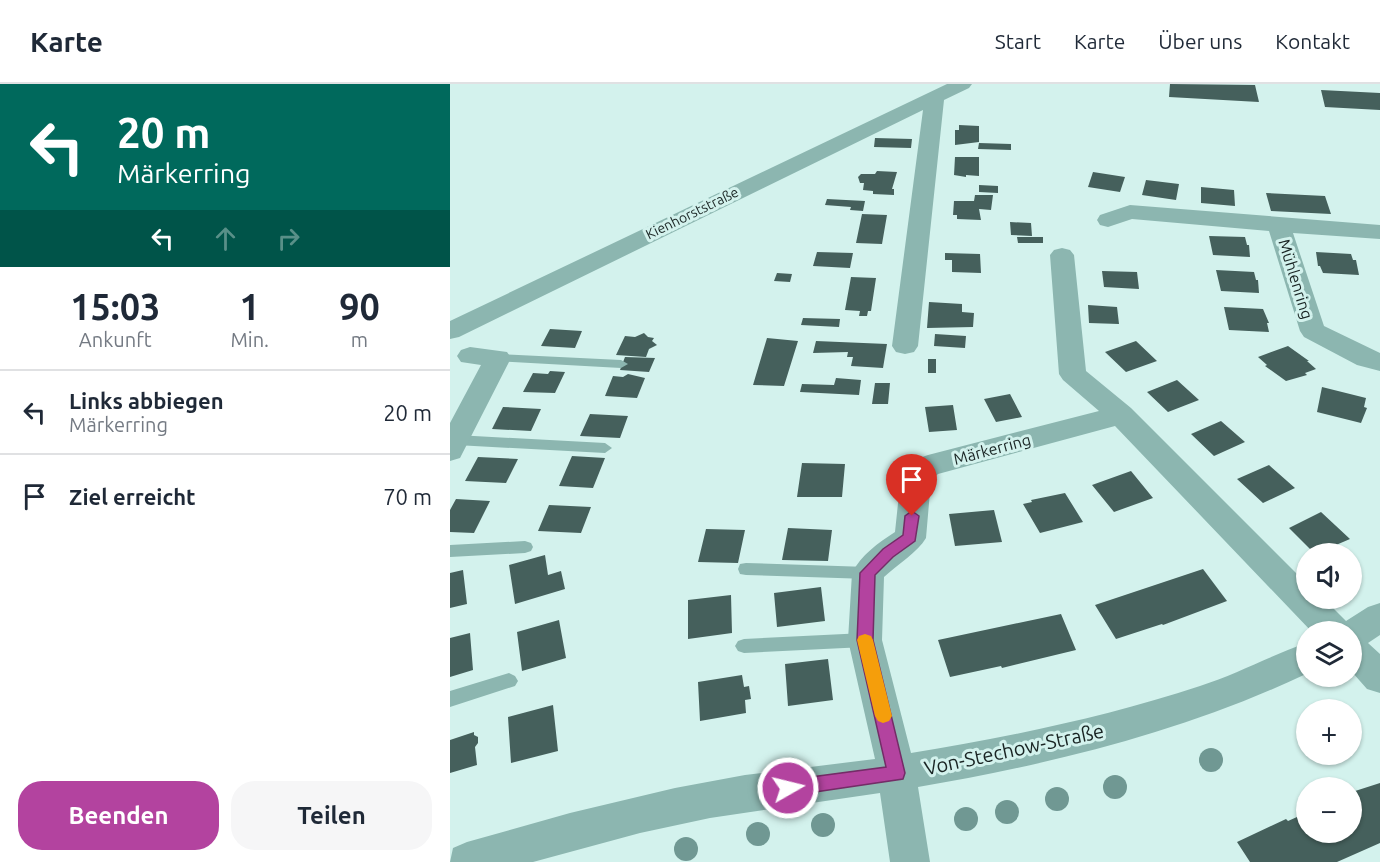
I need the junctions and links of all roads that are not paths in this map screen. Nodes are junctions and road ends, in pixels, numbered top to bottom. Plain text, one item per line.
1 (962, 84) edge
2 (935, 97) junction
3 (1108, 220) dead end
4 (1279, 225) junction
5 (1380, 232) edge
6 (1062, 255) dead end
7 (450, 332) edge
8 (905, 346) dead end
9 (470, 356) dead end
10 (498, 358) junction
11 (1380, 362) edge
12 (621, 364) dead end
13 (1121, 415) junction
14 (453, 446) edge
15 (605, 448) dead end
16 (525, 547) dead end
17 (450, 551) edge
18 (746, 569) dead end
19 (868, 573) junction
20 (1380, 617) edge
21 (1323, 621) edge
22 (1362, 628) edge
23 (865, 640) junction
24 (744, 646) dead end
25 (1362, 659) edge
26 (1296, 662) edge
27 (1380, 678) edge
28 (508, 681) dead end
29 (450, 699) edge
30 (897, 773) junction
31 (467, 862) edge
32 (910, 862) edge

1 - 2 street, Kienhorststraße
2 - 7 street, Kienhorststraße
2 - 8 street
3 - 4 street, Mühlenring
4 - 5 street, Mühlenring
4 - 11 street, Mühlenring
6 - 13 street
9 - 10 street
10 - 12 lane
10 - 14 street
13 - 19 street, Märkerring
13 - 21 street
14 - 15 lane
16 - 17 lane
18 - 19 lane
19 - 23 street
20 - 22 street
23 - 24 lane
23 - 30 street
25 - 27 street
26 - 30 street, Von-Stechow-Straße
28 - 29 lane
30 - 31 street, Von-Stechow-Straße
30 - 32 street

